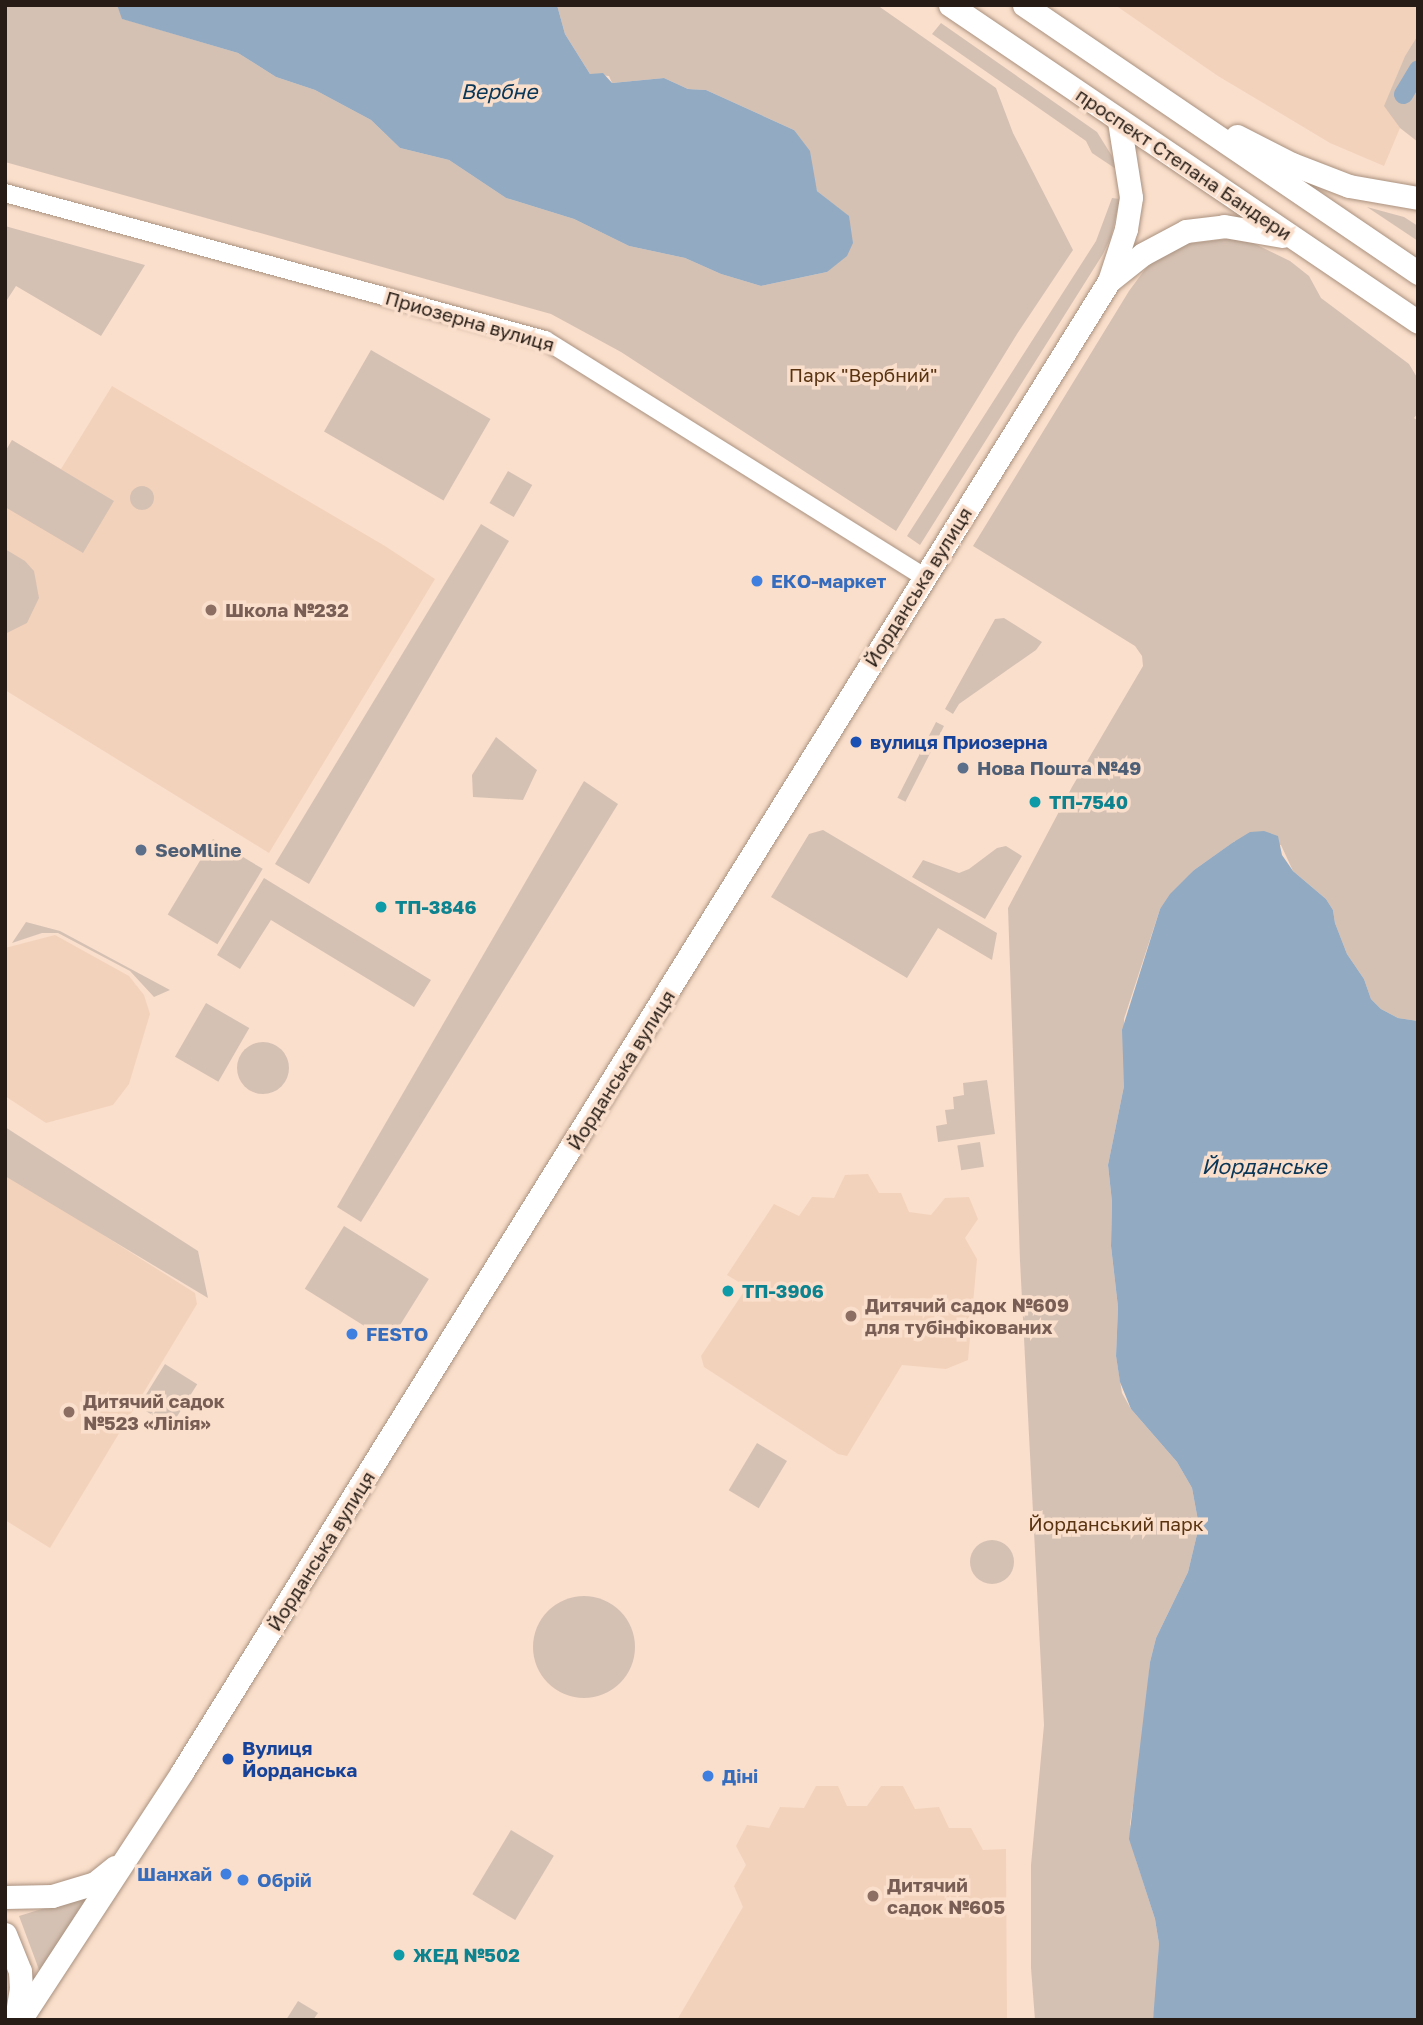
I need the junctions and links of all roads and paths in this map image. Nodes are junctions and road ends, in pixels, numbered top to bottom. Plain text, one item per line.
1 (950, 5) edge
2 (1024, 5) edge
3 (1119, 71) junction
4 (1119, 121) junction
5 (5, 193) edge
6 (1418, 198) edge
7 (1298, 240) junction
8 (1418, 273) edge
9 (1109, 281) junction
10 (1418, 322) edge
11 (924, 577) junction
12 (129, 1857) junction
13 (5, 1897) edge
14 (5, 1934) edge
15 (18, 2020) edge

1 - 4 main road, проспект Степана Бандери
2 - 3 main road
3 - 6 main road
3 - 8 main road
4 - 7 main road, проспект Степана Бандери
4 - 9 main road, Йорданська вулиця
5 - 11 street, Приозерна вулиця
7 - 9 main road, Йорданська вулиця
7 - 10 main road, проспект Степана Бандери
9 - 11 main road, Йорданська вулиця
11 - 12 main road, Йорданська вулиця
12 - 13 main road, Йорданська вулиця
12 - 15 main road, Йорданська вулиця
14 - 15 main road

